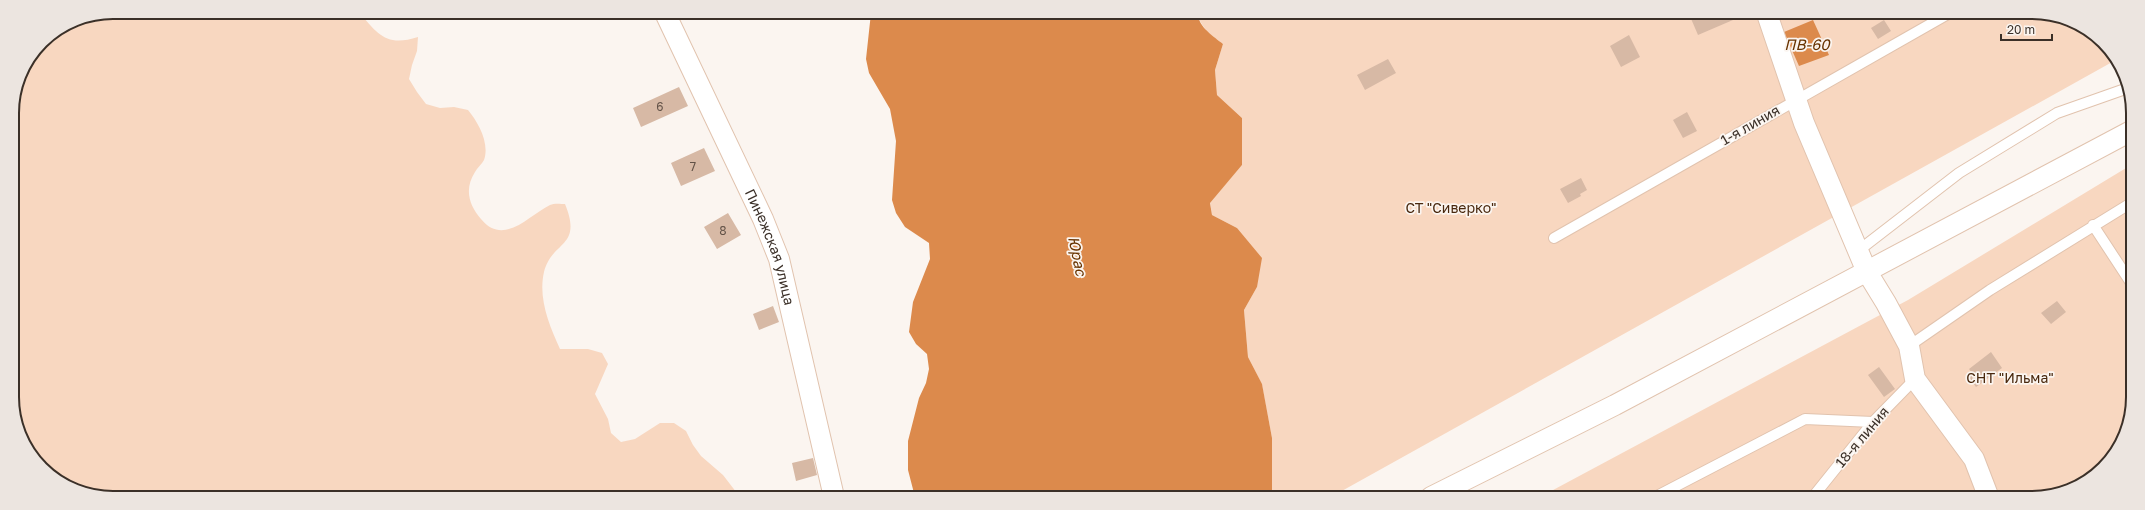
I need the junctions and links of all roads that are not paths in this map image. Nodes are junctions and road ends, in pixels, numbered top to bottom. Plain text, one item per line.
1 (668, 19) edge
2 (1769, 19) edge
3 (1939, 19) edge
4 (2123, 90) edge
5 (1796, 99) junction
6 (2126, 134) edge
7 (2126, 206) edge
8 (2093, 225) junction
9 (1554, 238) dead end
10 (1858, 251) junction
11 (1867, 272) junction
12 (2126, 275) edge
13 (1909, 346) junction
14 (1915, 379) junction
15 (1873, 422) junction
16 (833, 491) edge
17 (1443, 491) edge
18 (1667, 491) edge
19 (1818, 491) edge
20 (1986, 491) edge

1 - 16 street, Пинежская улица
2 - 5 street
3 - 5 lane, 1-я линия
4 - 10 lane
5 - 9 lane, 1-я линия
5 - 10 street
6 - 11 street
7 - 8 lane
8 - 12 lane
8 - 13 lane
10 - 11 street
11 - 13 street
11 - 17 street
13 - 14 street
14 - 15 lane, 18-я линия
14 - 20 street
15 - 18 lane
15 - 19 lane, 18-я линия

